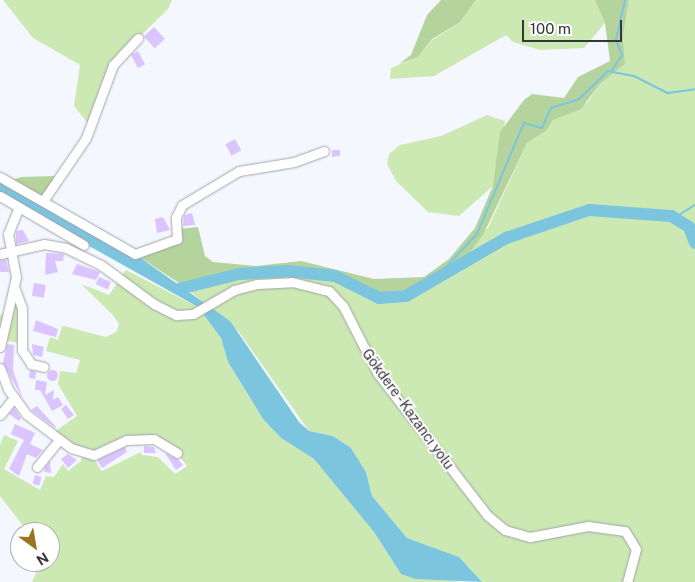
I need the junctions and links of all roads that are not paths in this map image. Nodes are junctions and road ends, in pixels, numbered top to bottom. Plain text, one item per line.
1 (138, 38) dead end
2 (324, 151) dead end
3 (0, 177) edge
4 (0, 196) edge
5 (44, 201) junction
6 (19, 207) junction
7 (92, 232) junction
8 (83, 247) junction
9 (10, 251) junction
10 (0, 254) edge
11 (15, 289) junction
12 (0, 347) edge
13 (44, 367) dead end
14 (0, 368) edge
15 (13, 398) junction
16 (0, 415) edge
17 (58, 441) junction
18 (178, 453) dead end
19 (37, 467) dead end
20 (627, 582) edge

1 - 5 street
2 - 7 street
3 - 5 street
4 - 6 street
5 - 7 street
6 - 8 street
6 - 9 street
7 - 8 street
8 - 9 street
8 - 20 street, Gökdere - Kazancı yolu
9 - 10 street
9 - 11 street
11 - 12 street
11 - 13 street
14 - 15 street
15 - 16 street
15 - 17 street
17 - 18 street
17 - 19 street

